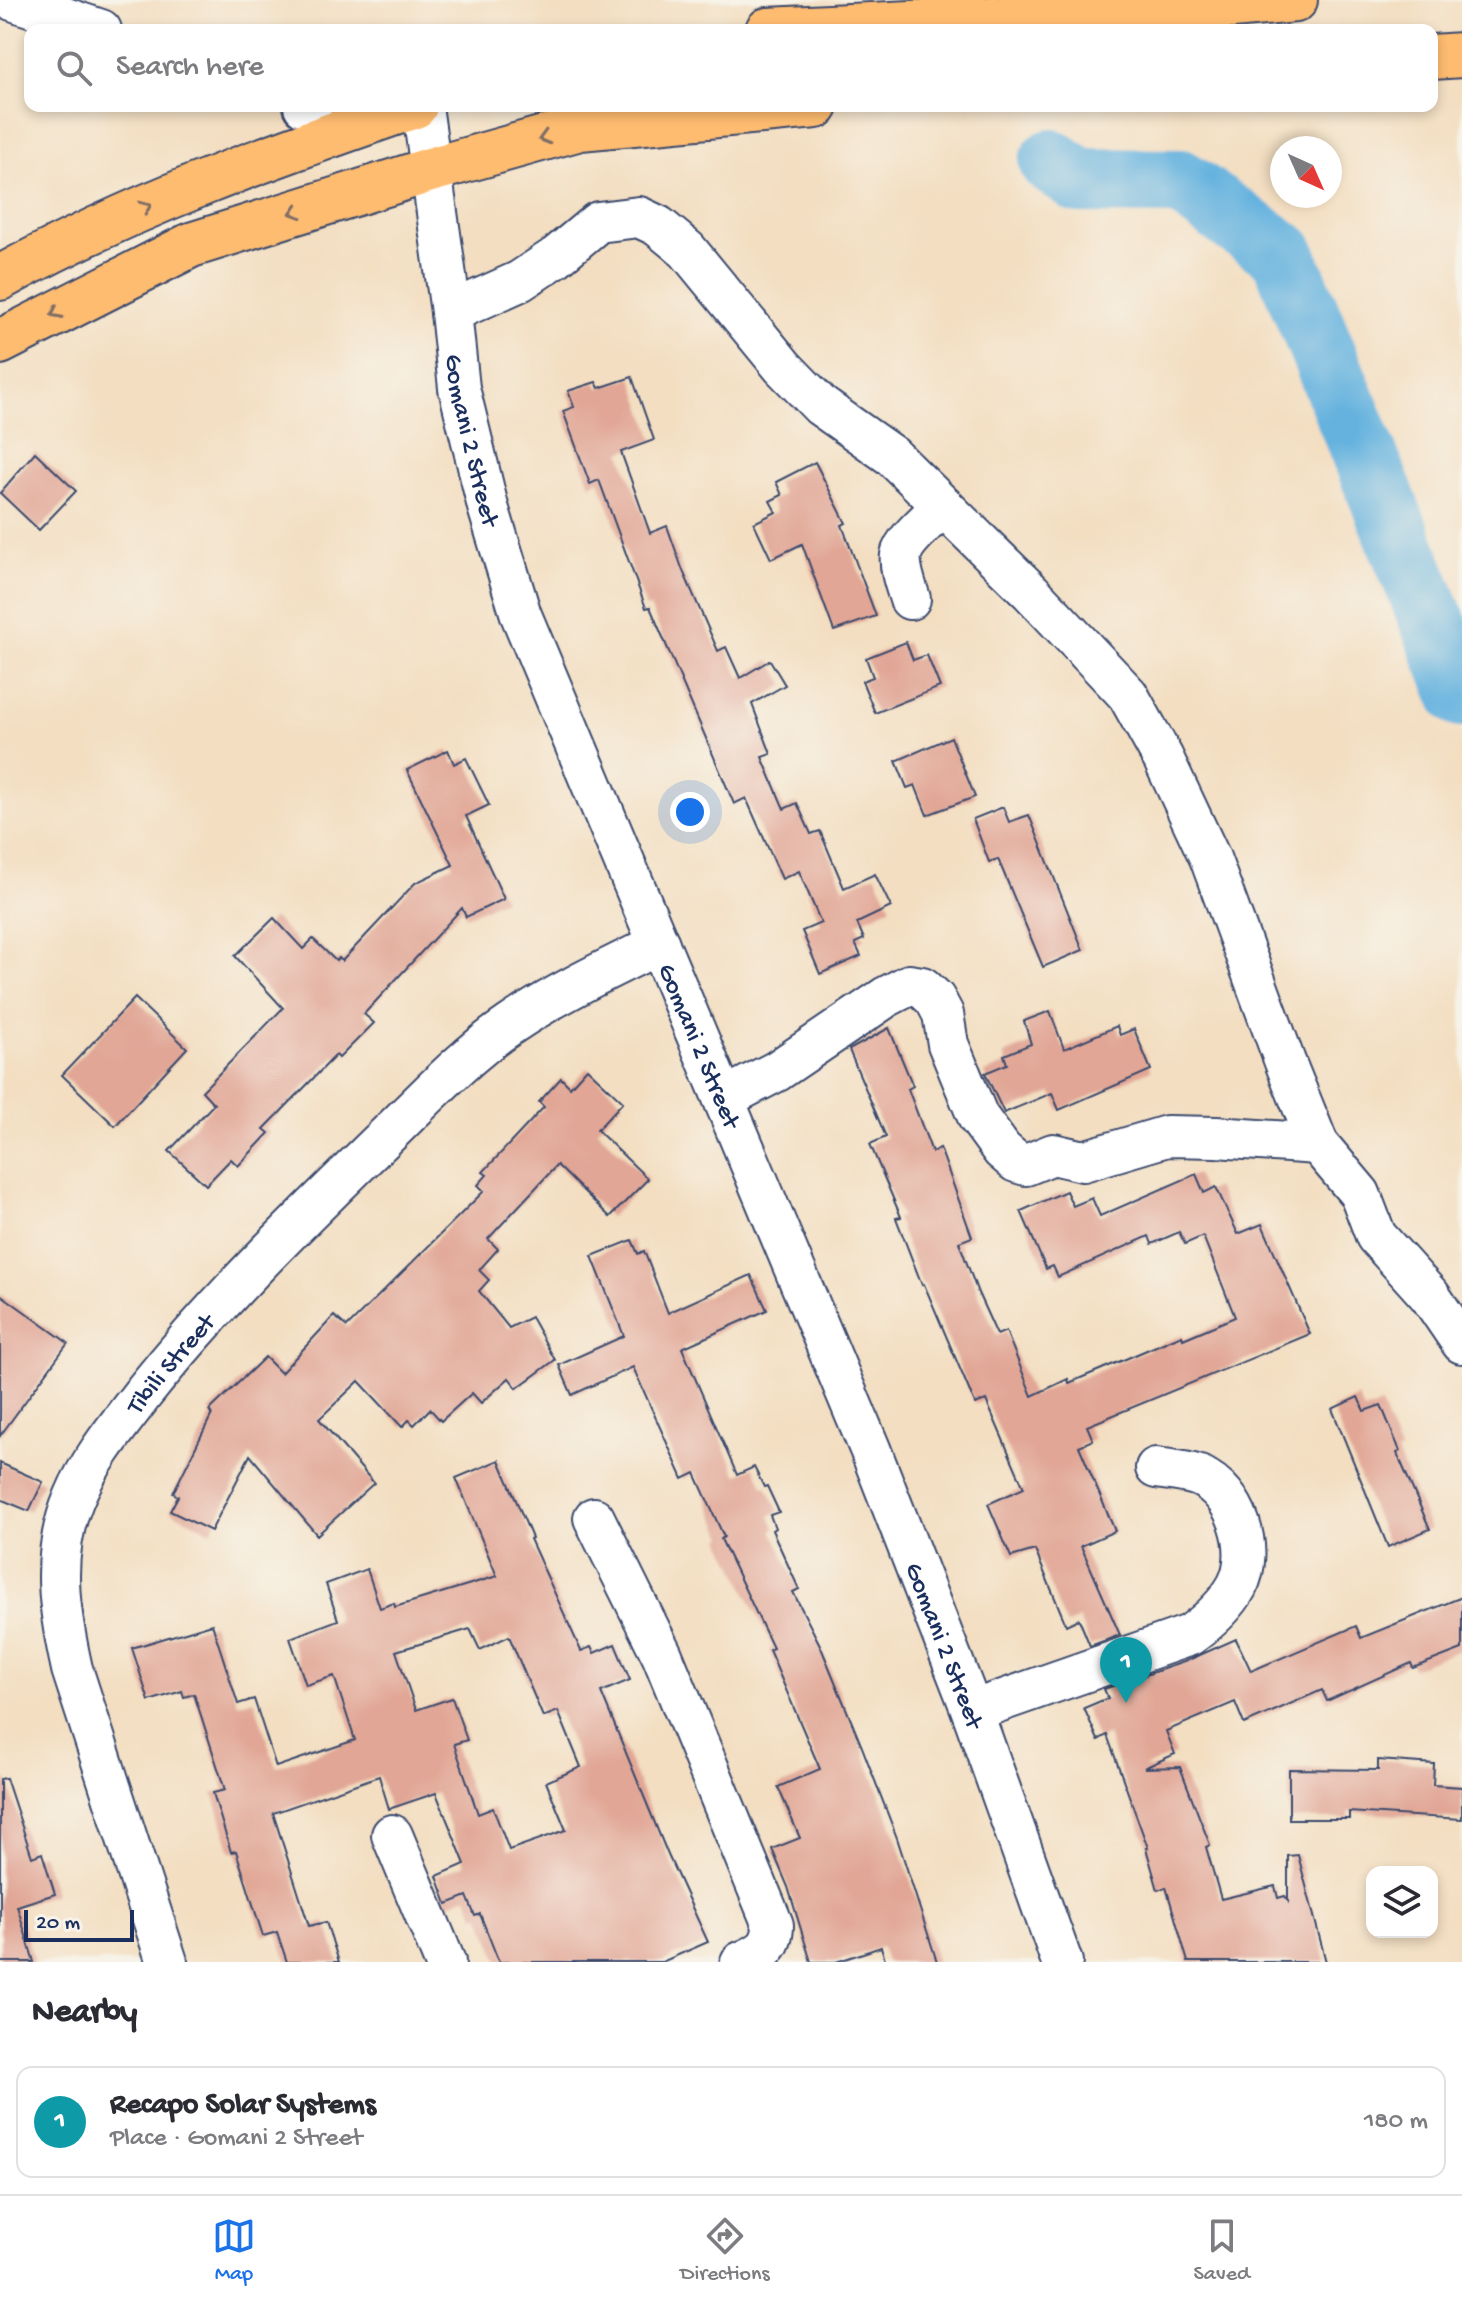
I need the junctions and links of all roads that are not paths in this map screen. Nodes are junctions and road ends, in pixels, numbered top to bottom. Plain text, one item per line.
1 (12, 0) edge
2 (1295, 0) edge
3 (1178, 10) junction
4 (83, 24) edge
5 (891, 24) edge
6 (1076, 24) edge
7 (1462, 55) edge
8 (1438, 57) edge
9 (300, 112) edge
10 (397, 112) edge
11 (423, 112) edge
12 (752, 112) edge
13 (430, 170) junction
14 (0, 252) edge
15 (0, 278) edge
16 (451, 312) junction
17 (0, 342) edge
18 (943, 506) junction
19 (910, 599) dead end
20 (659, 944) junction
21 (725, 1098) junction
22 (1318, 1144) junction
23 (1462, 1343) edge
24 (1156, 1468) dead end
25 (594, 1518) dead end
26 (972, 1711) junction
27 (392, 1835) dead end
28 (167, 1962) edge
29 (445, 1962) edge
30 (741, 1962) edge
31 (1062, 1962) edge

1 - 4 street
2 - 3 main road
3 - 5 main road
3 - 6 main road
7 - 8 main road
9 - 14 main road
15 -> 10 main road
11 - 13 street, Gomani 2 Street
12 -> 13 main road
13 - 16 street, Gomani 2 Street
13 -> 17 main road
16 - 18 street
16 - 20 street, Gomani 2 Street
18 - 19 street
18 - 22 street
20 - 21 street, Gomani 2 Street
20 - 28 street, Tibili Street
21 - 22 street
21 - 26 street, Gomani 2 Street
22 - 23 street
24 - 26 street
25 - 30 street
26 - 31 street, Gomani 2 Street
27 - 29 street

